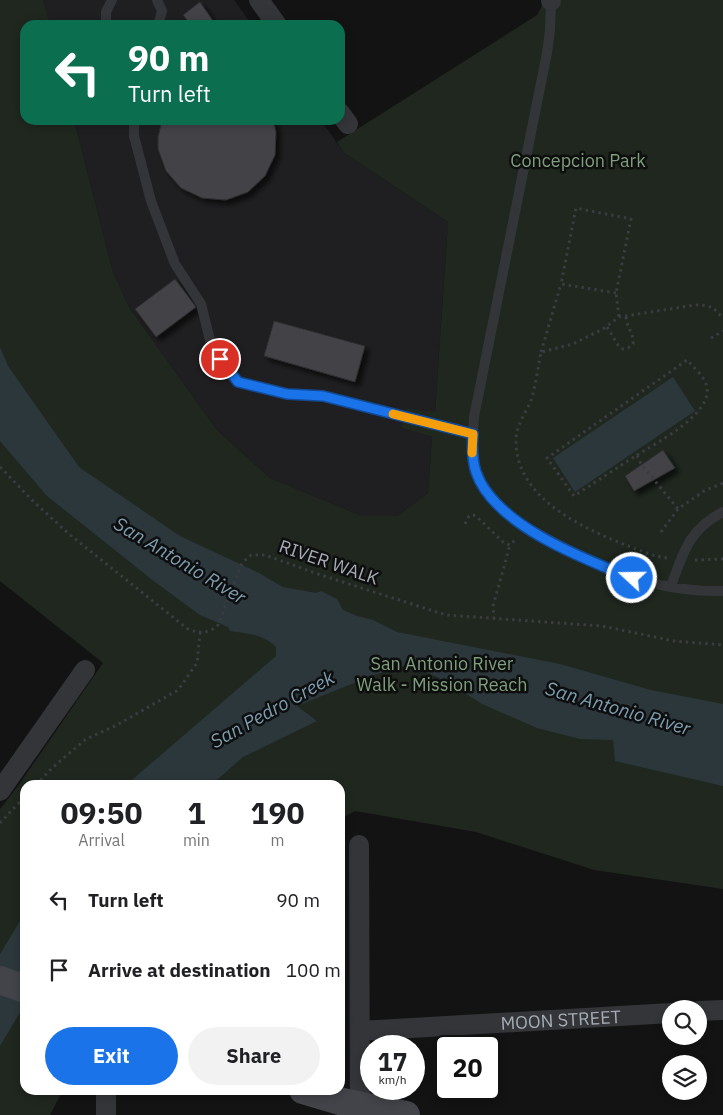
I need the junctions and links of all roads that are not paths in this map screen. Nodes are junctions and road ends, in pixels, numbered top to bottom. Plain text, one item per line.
1 (112, 0) edge
2 (157, 0) edge
3 (258, 0) edge
4 (551, 1) edge
5 (106, 20) edge
6 (159, 20) edge
7 (272, 20) edge
8 (134, 125) edge
9 (473, 434) junction
10 (723, 512) edge
11 (671, 586) junction
12 (723, 591) edge
13 (85, 670) dead end
14 (0, 791) edge
15 (358, 845) dead end
16 (0, 980) edge
17 (20, 987) edge
18 (723, 1010) edge
19 (707, 1011) edge
20 (662, 1014) edge
21 (360, 1031) junction
22 (106, 1095) edge
23 (320, 1095) edge
24 (360, 1110) edge
25 (106, 1115) edge
26 (406, 1115) edge

1 - 5 lane
2 - 6 lane
3 - 7 street
4 - 9 lane
8 - 9 lane
9 - 11 lane
10 - 11 lane
11 - 12 lane
13 - 14 street
15 - 21 street
16 - 17 main road
18 - 19 street
20 - 21 street, MOON STREET
21 - 24 street
22 - 25 street
23 - 24 main road
24 - 26 main road

